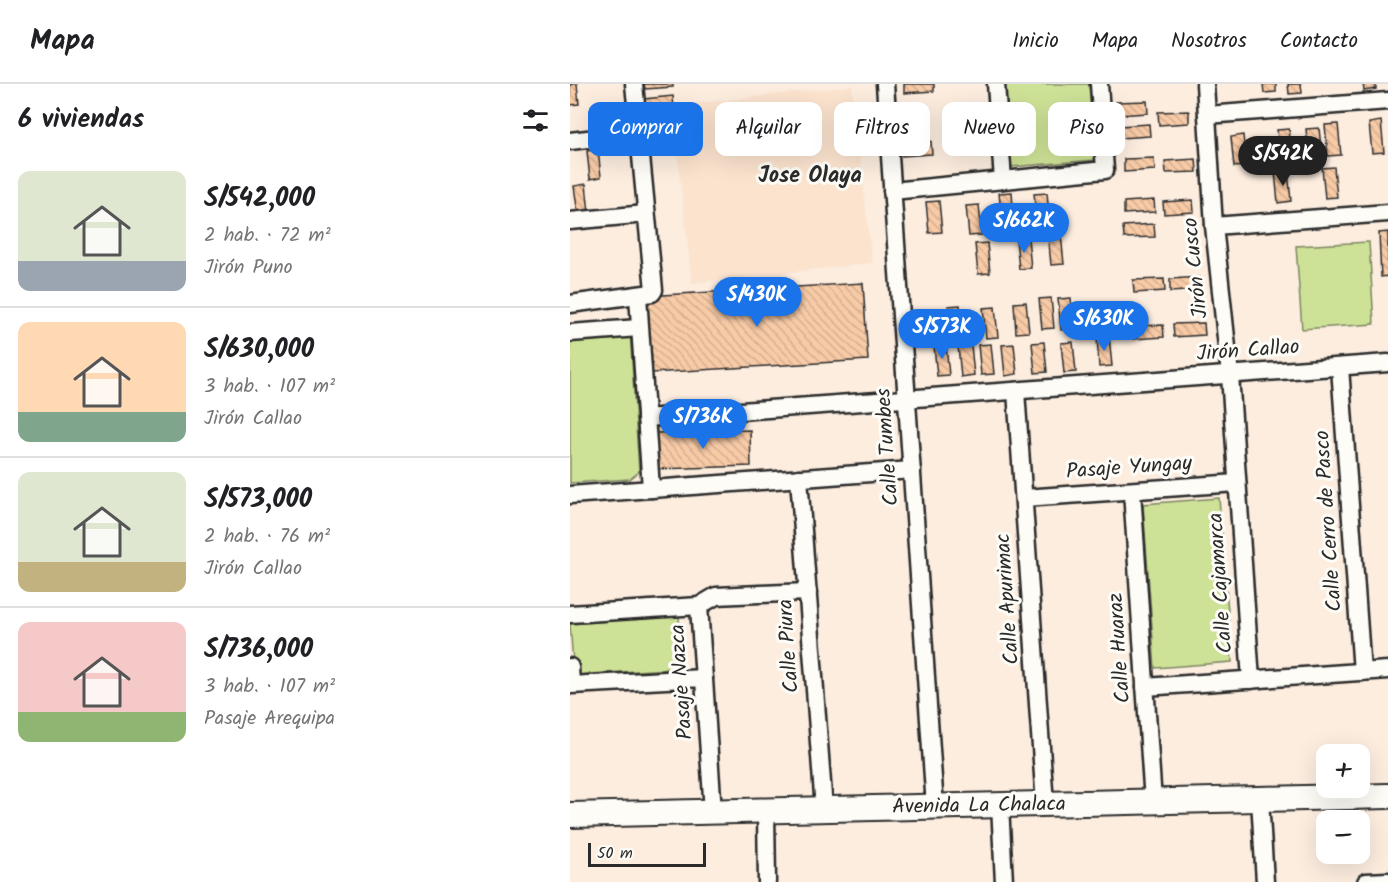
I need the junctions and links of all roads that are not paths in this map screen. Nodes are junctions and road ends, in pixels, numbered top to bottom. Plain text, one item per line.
1 (634, 84) edge
2 (885, 84) edge
3 (996, 84) edge
4 (1099, 84) edge
5 (1205, 84) edge
6 (1388, 101) edge
7 (636, 102) edge
8 (1207, 115) junction
9 (588, 139) edge
10 (570, 141) edge
11 (642, 156) edge
12 (1003, 180) junction
13 (892, 191) junction
14 (1388, 213) edge
15 (646, 214) junction
16 (570, 221) edge
17 (1214, 226) junction
18 (638, 296) junction
19 (570, 304) edge
20 (639, 328) junction
21 (570, 333) edge
22 (1388, 363) edge
23 (1341, 367) junction
24 (1230, 375) junction
25 (1016, 391) junction
26 (907, 399) junction
27 (646, 418) junction
28 (912, 470) junction
29 (799, 478) junction
30 (1237, 483) junction
31 (651, 489) junction
32 (1132, 491) junction
33 (570, 495) edge
34 (1024, 498) junction
35 (808, 592) junction
36 (699, 606) junction
37 (570, 614) edge
38 (570, 668) edge
39 (1388, 670) edge
40 (1362, 672) junction
41 (704, 678) junction
42 (1251, 680) junction
43 (571, 685) edge
44 (1145, 687) junction
45 (1388, 796) edge
46 (1260, 799) junction
47 (1153, 802) junction
48 (1045, 804) junction
49 (1000, 805) junction
50 (935, 807) junction
51 (824, 810) junction
52 (766, 811) junction
53 (713, 812) junction
54 (570, 815) edge
55 (1388, 881) edge
56 (767, 882) edge
57 (1004, 882) edge
58 (1265, 882) edge
59 (1366, 882) edge

1 - 7 street
2 - 13 street, Calle Tumbes
3 - 12 street
4 - 12 street
5 - 8 street, Jirón Cusco
6 - 8 street
8 - 17 street, Jirón Cusco
9 - 10 street
11 - 15 street
12 - 13 street
13 - 26 street, Calle Tumbes
14 - 17 street
15 - 16 street
15 - 18 street
17 - 24 street, Jirón Cusco
18 - 19 street
18 - 20 street
20 - 21 street
20 - 27 street
22 - 23 street, Jirón Callao
23 - 24 street, Jirón Callao
23 - 40 street, Calle Cerro de Pasco
24 - 25 street, Jirón Callao
24 - 30 street, Jirón Cusco
25 - 26 street, Jirón Callao
25 - 34 street, Calle Apurimac
26 - 27 street, Jirón Callao
26 - 28 street, Calle Tumbes
27 - 31 street
28 - 29 street
28 - 50 street, Calle Tumbes
29 - 31 street
29 - 35 street, Calle Piura
30 - 32 street, Pasaje Yungay
30 - 42 street, Calle Cajamarca
31 - 33 street
32 - 34 street, Pasaje Yungay
32 - 44 street, Calle Huaraz
34 - 48 street, Calle Apurimac
35 - 36 street
35 - 51 street, Calle Piura
36 - 37 street, Pasaje Nazca
36 - 41 street, Pasaje Nazca
38 - 43 street
39 - 40 street
40 - 42 street
41 - 43 street
41 - 53 street, Pasaje Nazca
42 - 44 street
44 - 47 street, Calle Huaraz
45 - 46 street, Avenida La Chalaca
46 - 47 street, Avenida La Chalaca
46 - 58 street
47 - 48 street, Avenida La Chalaca
48 - 49 street, Avenida La Chalaca
49 - 50 street, Avenida La Chalaca
49 - 57 street
50 - 51 street, Avenida La Chalaca
51 - 52 street, Avenida La Chalaca
52 - 53 street, Avenida La Chalaca
52 - 56 street
53 - 54 street, Avenida La Chalaca
55 - 59 street

